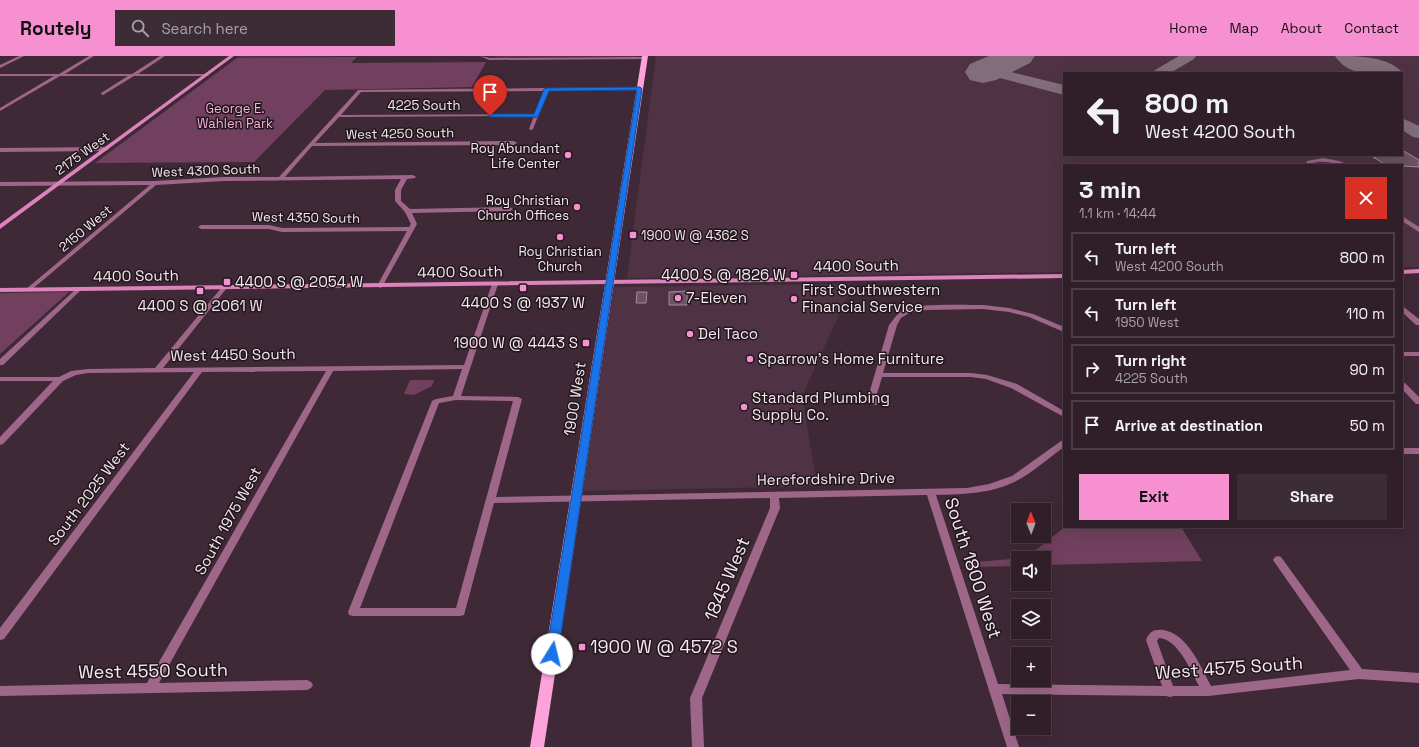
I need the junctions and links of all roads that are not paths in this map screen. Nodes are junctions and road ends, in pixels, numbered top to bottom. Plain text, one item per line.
1 (22, 56) edge
2 (92, 56) edge
3 (163, 56) edge
4 (232, 56) edge
5 (482, 56) edge
6 (645, 57) edge
7 (0, 68) edge
8 (207, 74) junction
9 (0, 75) edge
10 (60, 75) junction
11 (134, 75) junction
12 (547, 89) junction
13 (640, 89) junction
14 (103, 94) dead end
15 (0, 110) edge
16 (536, 115) junction
17 (337, 116) junction
18 (530, 129) dead end
19 (514, 143) dead end
20 (311, 145) junction
21 (106, 149) junction
22 (0, 150) edge
23 (1309, 164) edge
24 (1343, 164) edge
25 (405, 177) junction
26 (413, 177) dead end
27 (281, 178) junction
28 (59, 183) junction
29 (154, 183) junction
30 (0, 184) edge
31 (510, 209) dead end
32 (408, 211) junction
33 (1403, 219) edge
34 (1, 226) edge
35 (201, 227) dead end
36 (411, 229) junction
37 (1419, 230) edge
38 (1419, 271) edge
39 (1403, 272) edge
40 (1063, 276) edge
41 (609, 282) junction
42 (495, 284) junction
43 (380, 286) junction
44 (224, 288) junction
45 (80, 289) junction
46 (0, 290) edge
47 (28, 290) junction
48 (1403, 309) edge
49 (1419, 323) edge
50 (1063, 330) edge
51 (1403, 354) edge
52 (1419, 354) edge
53 (0, 363) edge
54 (467, 367) junction
55 (330, 368) junction
56 (157, 370) junction
57 (200, 370) junction
58 (878, 375) junction
59 (60, 378) junction
60 (0, 379) edge
61 (1403, 386) edge
62 (456, 398) junction
63 (1419, 402) edge
64 (876, 404) dead end
65 (1063, 413) edge
66 (0, 442) edge
67 (1063, 444) edge
68 (1403, 451) edge
69 (1419, 452) edge
70 (930, 491) junction
71 (774, 494) junction
72 (576, 498) junction
73 (491, 500) junction
74 (1278, 560) dead end
75 (0, 636) edge
76 (1359, 674) junction
77 (1419, 678) edge
78 (306, 685) dead end
79 (150, 688) junction
80 (994, 689) junction
81 (0, 690) edge
82 (1208, 691) junction
83 (1170, 692) junction
84 (537, 747) edge
85 (698, 747) edge
86 (1012, 747) edge

1 - 7 street
2 - 10 street
3 - 11 street
4 - 8 street, 2175 West
5 - 6 street
6 - 13 main road, 1900 West
8 - 11 street
8 - 21 street, 2175 West
9 - 10 street
10 - 11 street
10 - 15 street
11 - 14 street
12 - 13 street
12 - 16 street
12 - 17 street
13 - 41 main road, 1900 West
16 - 17 street, 4225 South
16 - 18 street
17 - 20 street
19 - 20 street, West 4250 South
20 - 27 street
21 - 22 street
21 - 28 street, 2175 West
23 - 24 street
25 - 26 street, West 4300 South
25 - 27 street, West 4300 South
25 - 32 street
27 - 29 street, West 4300 South
28 - 29 street, West 4300 South
28 - 30 street, West 4300 South
28 - 34 street, 2175 West
29 - 47 street, 2150 West
31 - 32 street
32 - 36 street
33 - 37 street
35 - 36 street, West 4350 South
36 - 43 street
38 - 39 street
40 - 41 street, 4400 South
41 - 42 street, 4400 South
41 - 72 main road, 1900 West
42 - 43 street, 4400 South
42 - 54 street
43 - 44 street, 4400 South
44 - 45 street, 4400 South
44 - 56 street
45 - 47 street, 4400 South
45 - 53 street
46 - 47 street, 4400 South
48 - 49 street
50 - 58 street
51 - 52 street
54 - 55 street, West 4450 South
54 - 62 street
55 - 57 street, West 4450 South
55 - 79 street, South 1975 West
56 - 57 street, West 4450 South
56 - 59 street, West 4450 South
57 - 75 street, South 2025 West
58 - 64 street
58 - 65 street
59 - 60 street, West 4450 South
59 - 66 street
61 - 63 street
62 - 73 street
62 - 73 street
67 - 70 street, Herefordshire Drive
68 - 69 street
70 - 71 street, Herefordshire Drive
70 - 80 street, South 1800 West
71 - 72 street, Herefordshire Drive
71 - 85 street, 1845 West
72 - 73 street, Herefordshire Drive
72 - 84 main road, 1900 West
74 - 76 street
76 - 77 street, West 4575 South
76 - 82 street, West 4575 South
78 - 79 street, West 4550 South
79 - 81 street, West 4550 South
80 - 83 street, West 4575 South
80 - 86 street, South 1800 West
82 - 83 street, West 4575 South
82 - 83 street

